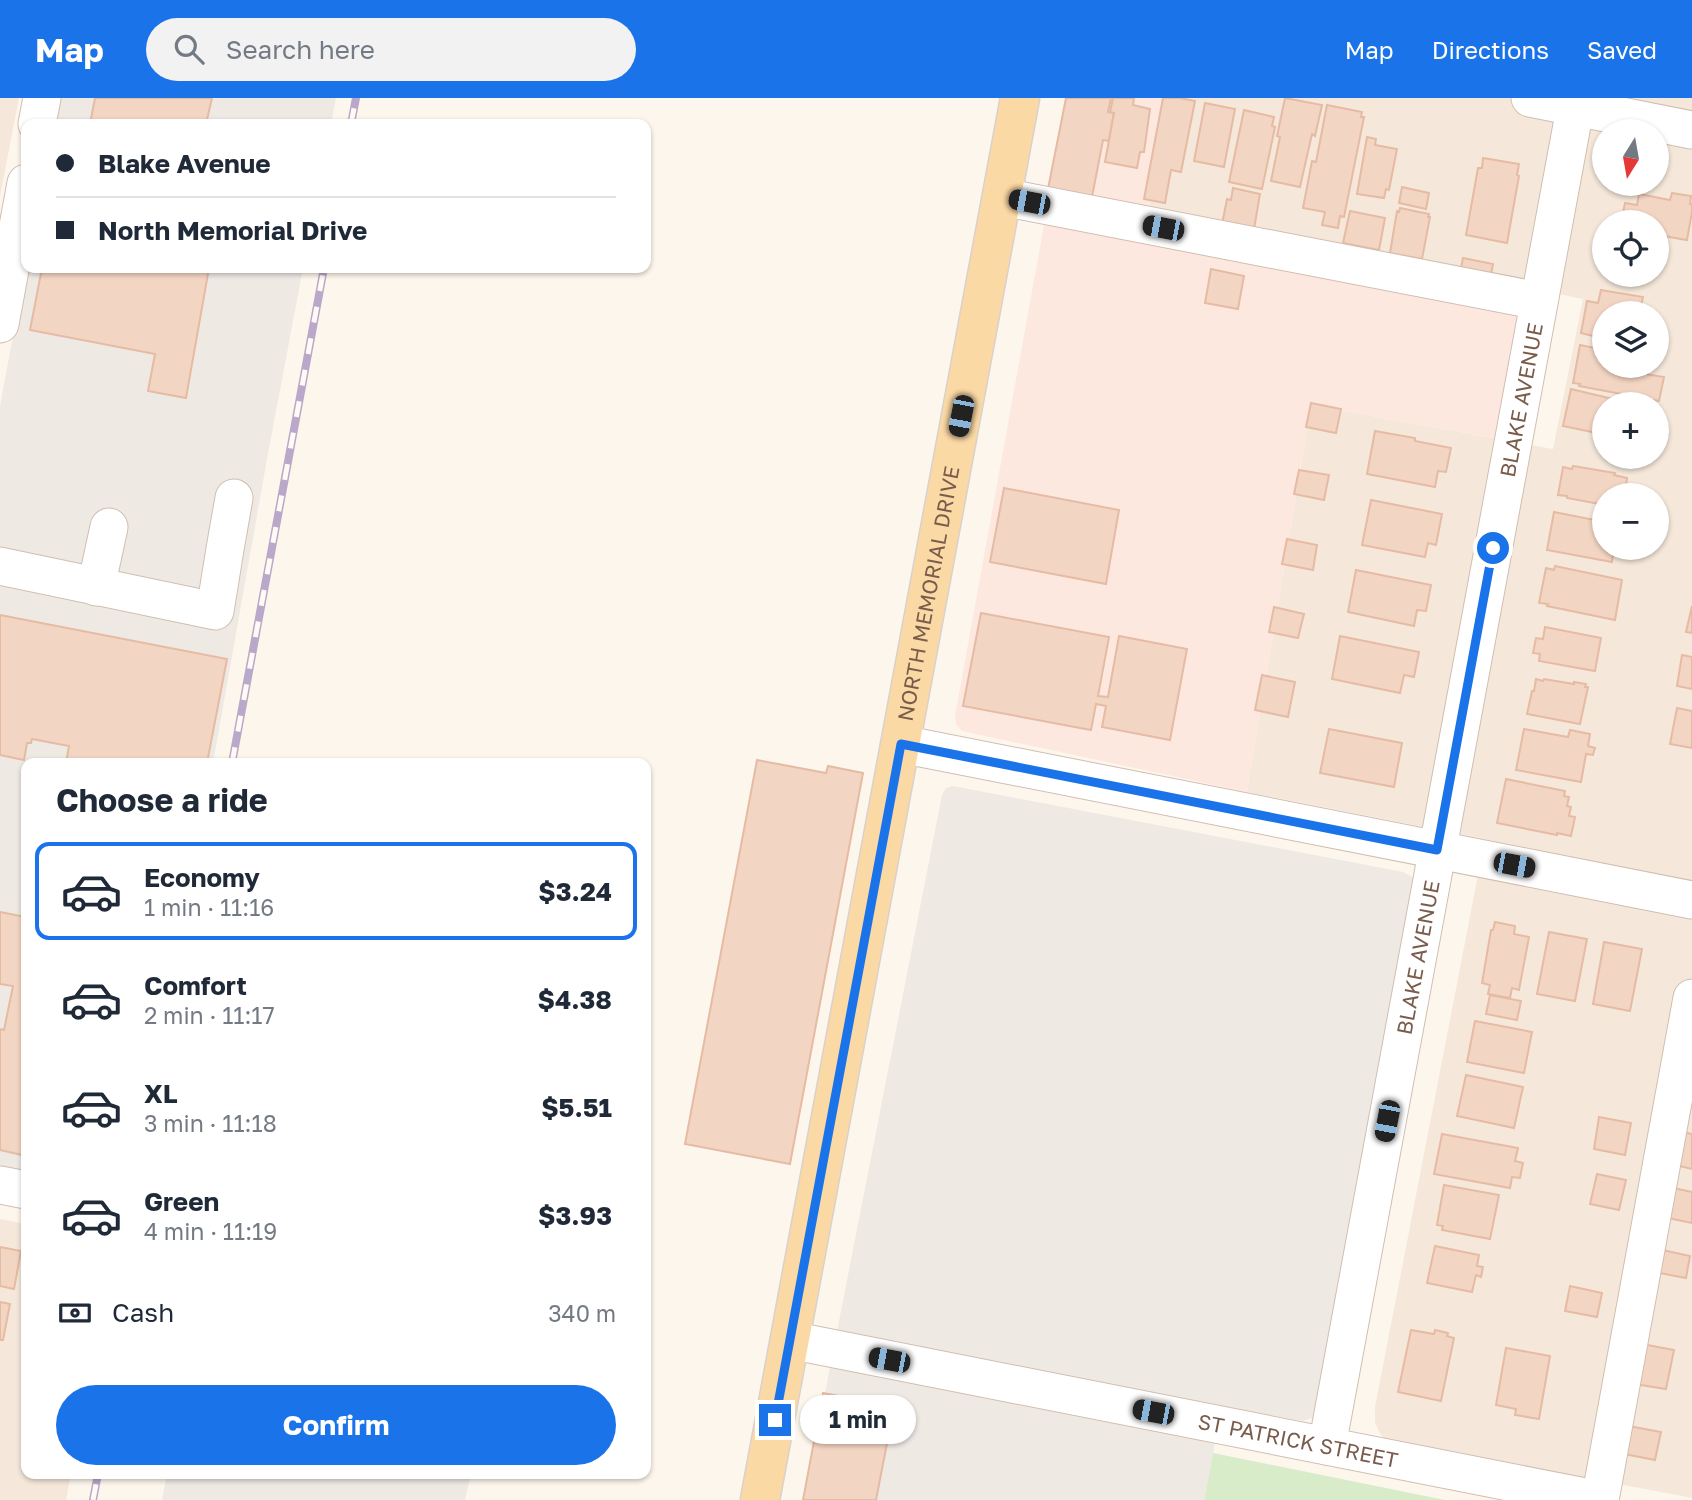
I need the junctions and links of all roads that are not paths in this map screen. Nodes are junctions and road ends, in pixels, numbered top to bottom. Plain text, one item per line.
1 (42, 98) edge
2 (1020, 98) edge
3 (1530, 98) edge
4 (1576, 102) edge
5 (38, 119) edge
6 (1692, 130) edge
7 (1002, 197) junction
8 (21, 210) edge
9 (1539, 301) junction
10 (0, 324) edge
11 (234, 498) dead end
12 (109, 527) dead end
13 (0, 566) edge
14 (96, 587) junction
15 (901, 744) junction
16 (1437, 850) junction
17 (1692, 900) edge
18 (1692, 998) edge
19 (0, 1185) edge
20 (21, 1189) edge
21 (790, 1340) junction
22 (1327, 1446) junction
23 (760, 1500) edge
24 (1600, 1500) edge

1 - 5 street
2 - 7 main road, NORTH MEMORIAL DRIVE
3 - 4 street
4 - 6 street
4 - 9 street, BLAKE AVENUE
7 - 9 street
7 - 15 main road, NORTH MEMORIAL DRIVE
8 - 10 street
9 - 16 street, BLAKE AVENUE
11 - 14 street
12 - 14 street
13 - 14 street
15 - 16 street
15 - 21 main road, NORTH MEMORIAL DRIVE
16 - 17 street
16 - 22 street, BLAKE AVENUE
18 - 24 street
19 - 20 street
21 - 22 street, ST PATRICK STREET
21 - 23 main road, NORTH MEMORIAL DRIVE
22 - 24 street, ST PATRICK STREET

